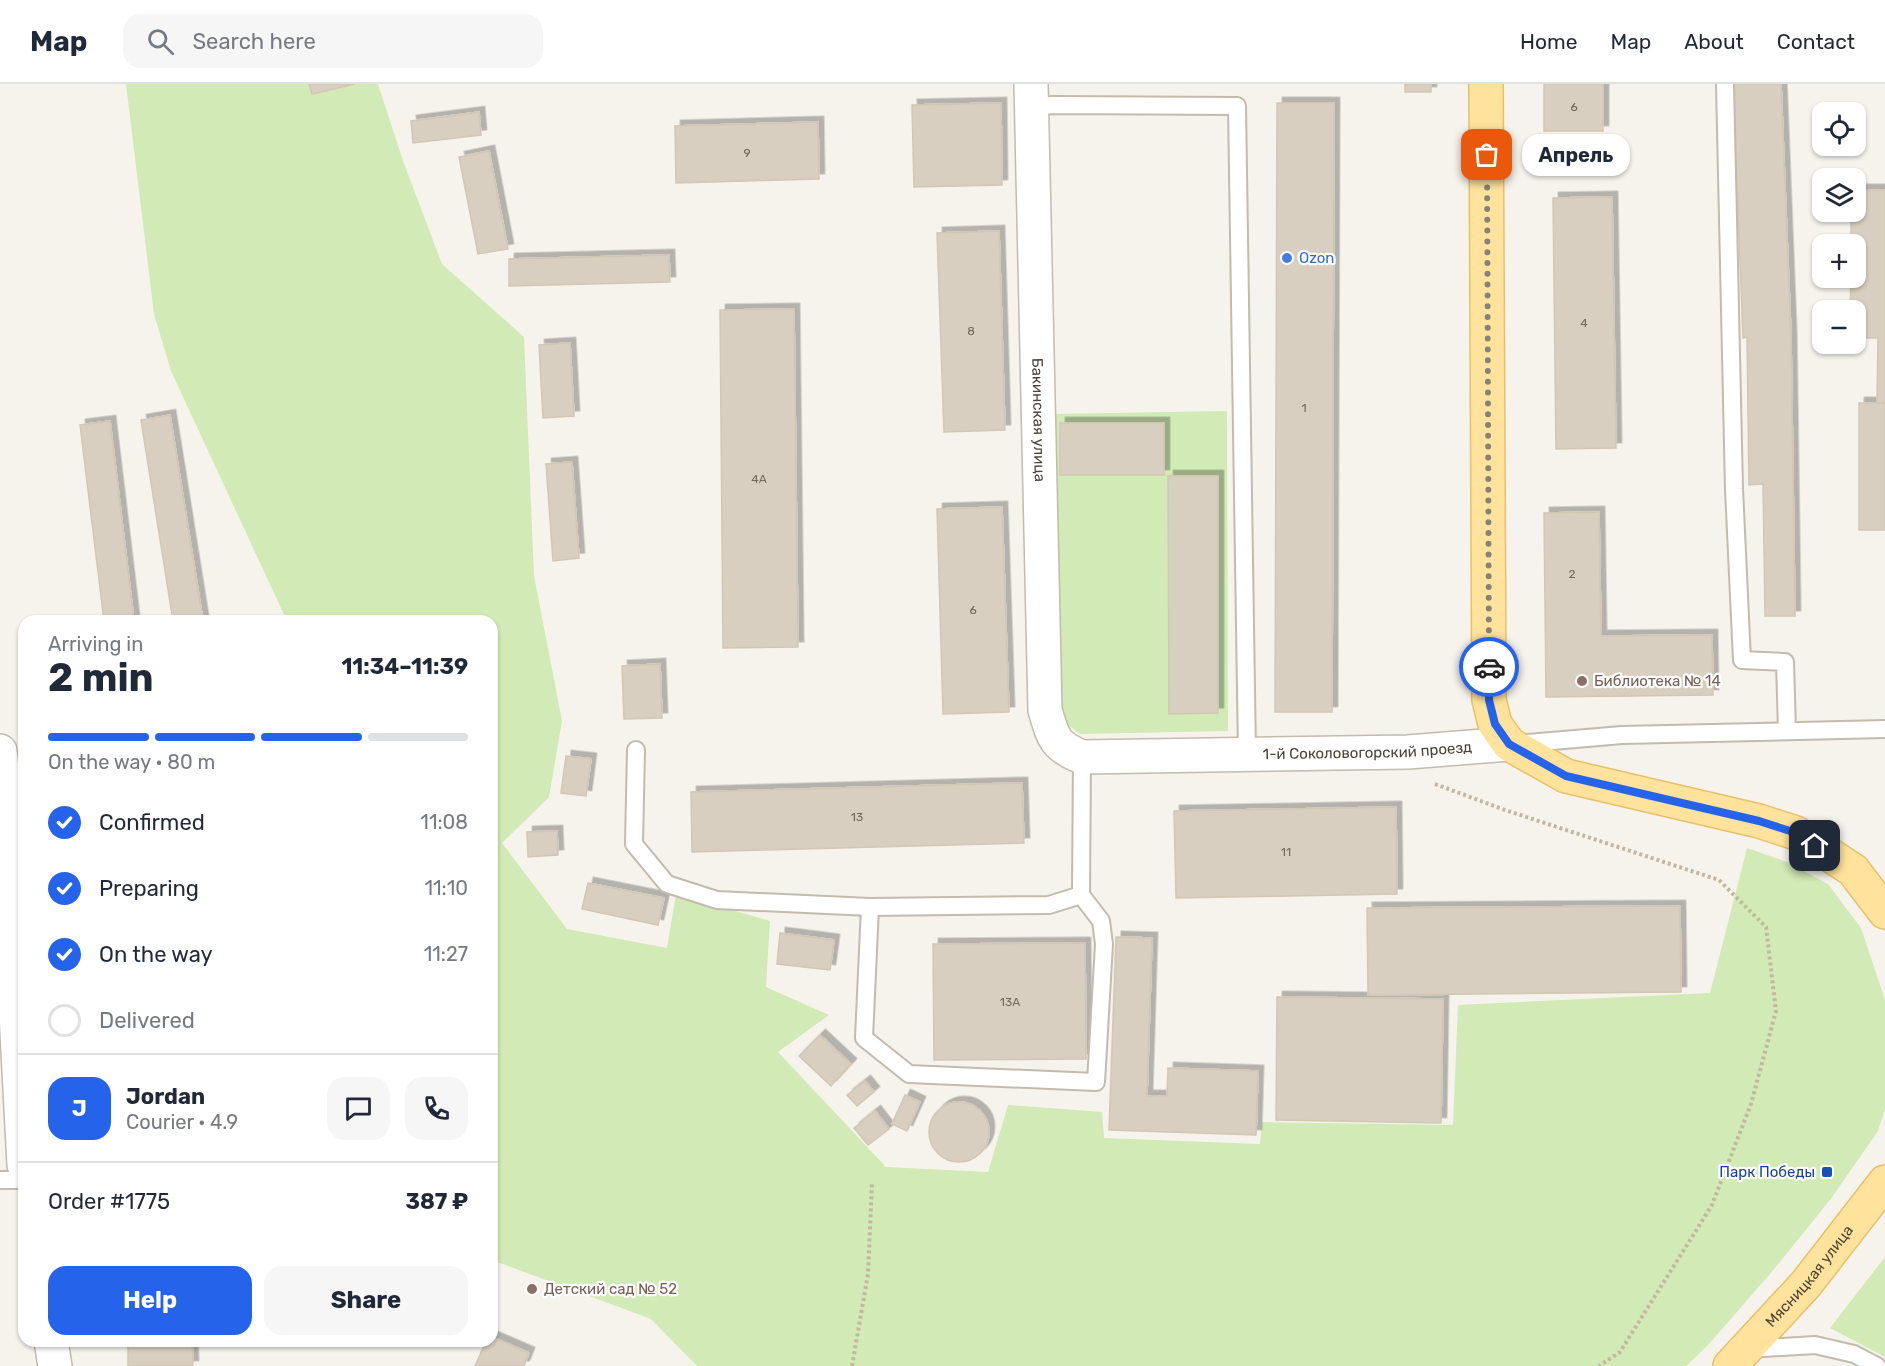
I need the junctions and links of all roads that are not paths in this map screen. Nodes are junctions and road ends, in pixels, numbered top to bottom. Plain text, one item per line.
1 (1486, 84) edge
2 (1725, 84) edge
3 (1031, 95) edge
4 (1885, 729) edge
5 (1787, 731) junction
6 (1502, 734) junction
7 (636, 750) dead end
8 (0, 751) edge
9 (1074, 754) junction
10 (1247, 754) junction
11 (1081, 895) junction
12 (870, 907) junction
13 (1885, 912) edge
14 (18, 1051) edge
15 (0, 1180) edge
16 (18, 1180) edge
17 (1885, 1182) edge
18 (52, 1347) edge
19 (1738, 1358) edge
20 (55, 1366) edge
21 (1877, 1366) edge

1 - 6 main road
2 - 5 lane
3 - 9 street, Бакинская улица
3 - 10 lane
4 - 5 lane, 1-й Соколовогорский проезд
5 - 6 lane, 1-й Соколовогорский проезд
6 - 10 street, 1-й Соколовогорский проезд
6 - 13 main road
7 - 12 lane
8 - 14 street
9 - 10 street, 1-й Соколовогорский проезд
9 - 11 lane
11 - 12 lane
11 - 12 lane
15 - 16 lane
17 - 19 main road, Мясницкая улица
18 - 20 street
19 - 21 lane

